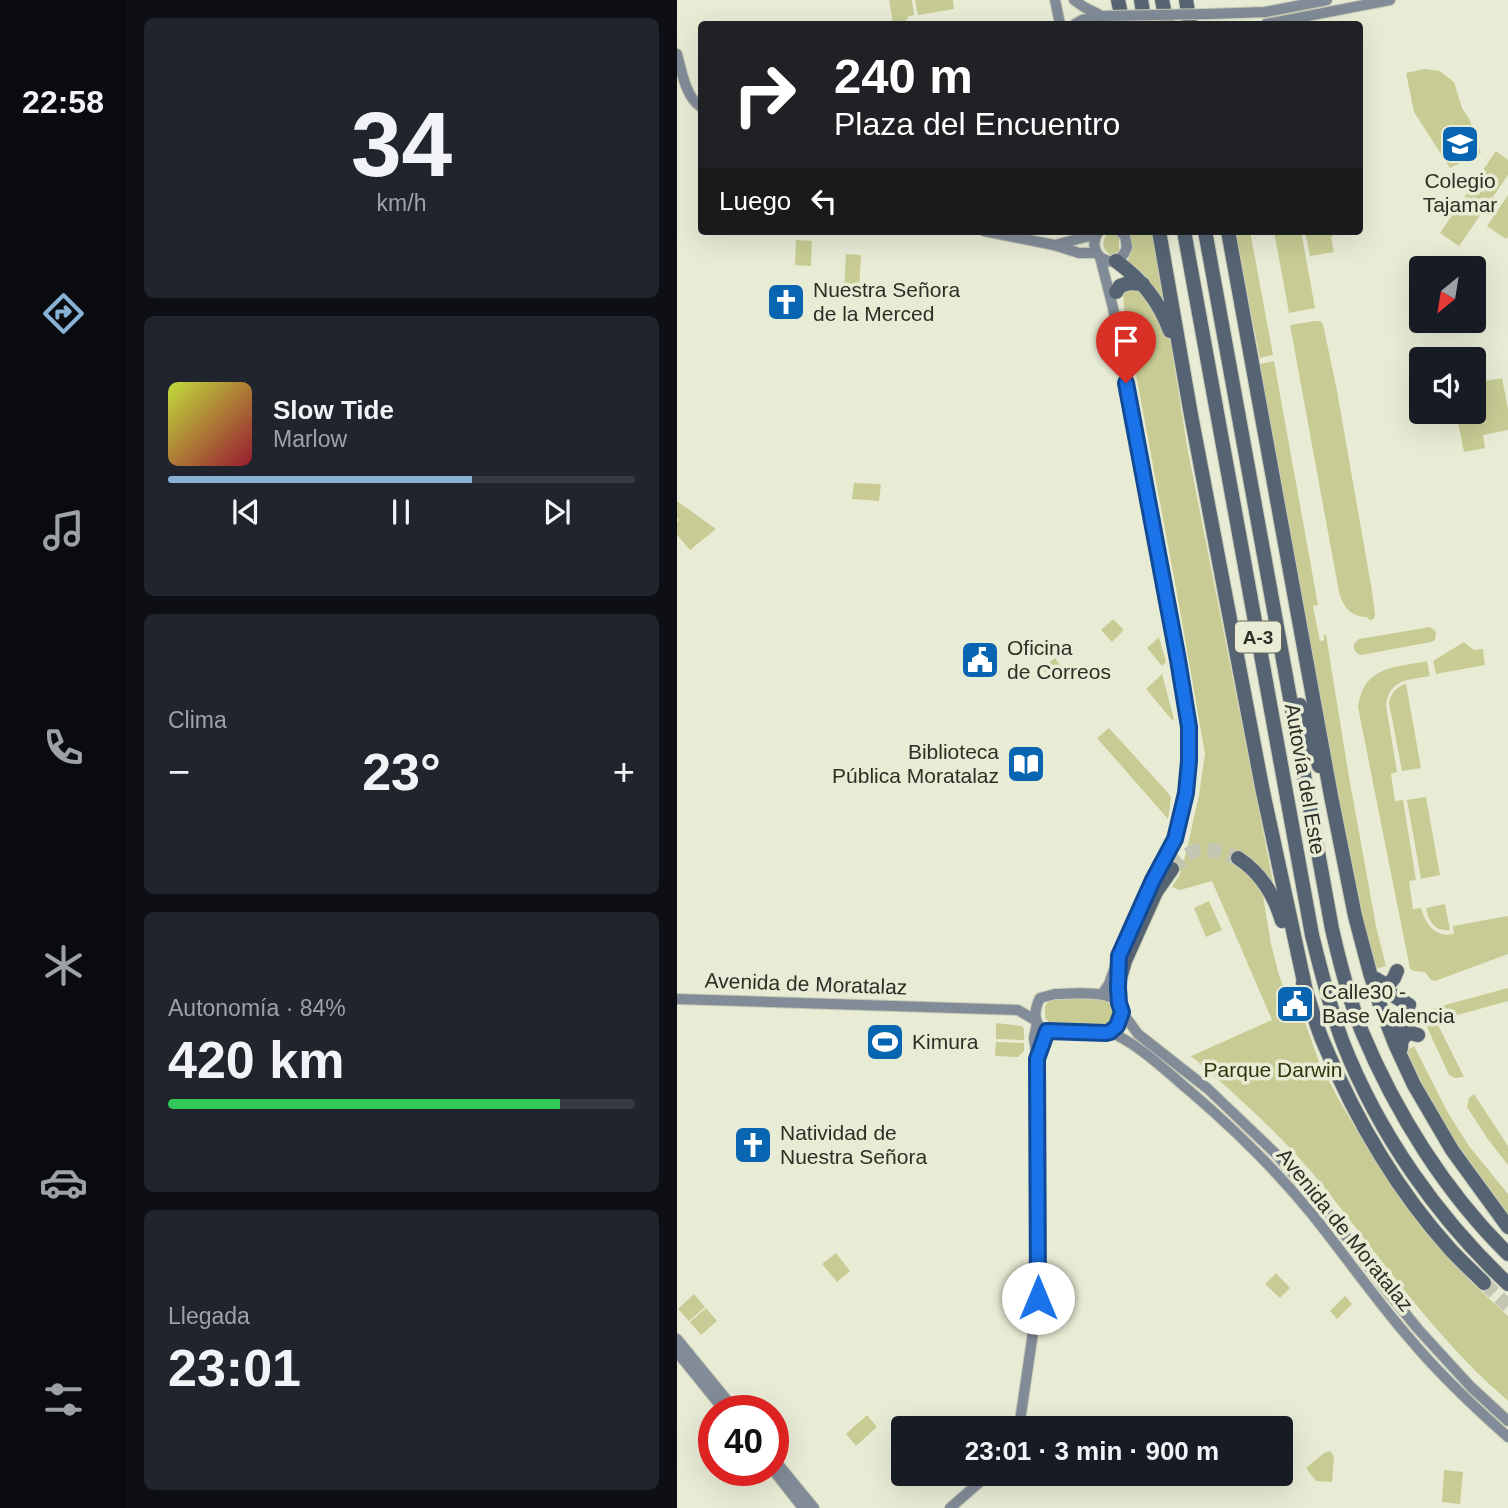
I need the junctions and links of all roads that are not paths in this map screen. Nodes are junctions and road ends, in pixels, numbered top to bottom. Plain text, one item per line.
1 (1055, 0) edge
2 (1074, 0) edge
3 (1118, 0) edge
4 (1141, 0) edge
5 (1162, 0) edge
6 (1186, 0) edge
7 (1327, 0) edge
8 (1390, 0) edge
9 (1102, 16) junction
10 (1059, 21) edge
11 (1079, 21) edge
12 (1086, 21) edge
13 (1122, 21) edge
14 (1144, 21) edge
15 (1166, 21) edge
16 (1190, 21) edge
17 (1282, 21) edge
18 (677, 54) edge
19 (698, 105) edge
20 (1004, 235) edge
21 (1087, 235) edge
22 (1096, 235) edge
23 (1124, 235) edge
24 (1160, 235) edge
25 (1167, 235) edge
26 (1185, 235) edge
27 (1206, 235) edge
28 (1229, 235) edge
29 (1054, 245) junction
30 (1099, 255) junction
31 (1116, 261) junction
32 (1143, 284) junction
33 (1116, 292) junction
34 (1113, 308) junction
35 (1172, 309) junction
36 (1182, 362) junction
37 (1277, 622) junction
38 (1331, 796) junction
39 (1238, 858) tunnel mouth
40 (1172, 869) tunnel mouth
41 (1287, 910) junction
42 (1119, 956) junction
43 (1397, 971) dead end
44 (1371, 974) junction
45 (1118, 985) junction
46 (1306, 991) junction
47 (1102, 994) junction
48 (677, 999) edge
49 (1038, 1001) junction
50 (1121, 1008) junction
51 (1018, 1010) junction
52 (1036, 1022) junction
53 (1047, 1031) junction
54 (1110, 1032) junction
55 (1418, 1035) dead end
56 (1343, 1041) junction
57 (1401, 1049) junction
58 (1037, 1059) junction
59 (1414, 1085) junction
60 (1506, 1224) edge
61 (1508, 1254) edge
62 (1484, 1283) tunnel mouth
63 (1508, 1284) edge
64 (677, 1339) edge
65 (677, 1352) edge
66 (712, 1395) edge
67 (723, 1395) edge
68 (1021, 1416) edge
69 (1508, 1421) edge
70 (1508, 1437) edge
71 (789, 1478) edge
72 (786, 1486) edge
73 (975, 1486) edge
74 (804, 1508) edge
75 (814, 1508) edge
76 (950, 1508) edge

1 - 10 street
2 - 9 street
2 - 11 street
3 - 13 highway
4 - 14 highway
5 - 15 highway
6 - 16 highway
7 - 9 street, bridge
8 - 17 street
9 - 12 street
18 - 19 street
20 - 29 street
21 - 29 street
22 - 30 street
23 - 31 street
24 - 35 highway
25 - 35 highway
26 - 56 highway, Autovía del Este / A-3
27 - 37 highway, Autovía del Este / A-3
28 - 38 highway
29 - 30 street
30 - 31 street
30 - 34 street
31 - 32 highway
31 - 33 street
32 - 33 highway
32 - 36 highway
33 - 34 street
34 - 42 street
35 - 36 highway
36 - 41 highway
37 - 38 highway
37 - 61 highway, Autovía del Este / A-3
38 - 44 highway
39 - 46 highway
40 - 45 highway
41 - 46 highway
41 - 56 highway
42 - 45 street
42 - 47 street
43 - 44 highway
44 - 57 highway
44 - 59 highway
45 - 50 street
46 - 62 highway
47 - 49 street, Avenida de Moratalaz
47 - 50 street
48 - 51 street, Avenida de Moratalaz
49 - 51 street, Avenida de Moratalaz
49 - 52 street
50 - 54 street
50 - 69 street, Avenida de Moratalaz
51 - 52 street, Avenida de Moratalaz
52 - 53 street, Avenida de Moratalaz
52 - 58 street
53 - 54 street
53 - 58 street
54 - 70 street, Avenida de Moratalaz
55 - 57 highway
56 - 63 highway, Autovía del Este / A-3
57 - 59 highway
58 - 68 street
59 - 60 highway
64 - 67 street
65 - 66 street
71 - 75 street
72 - 74 street
73 - 76 street

